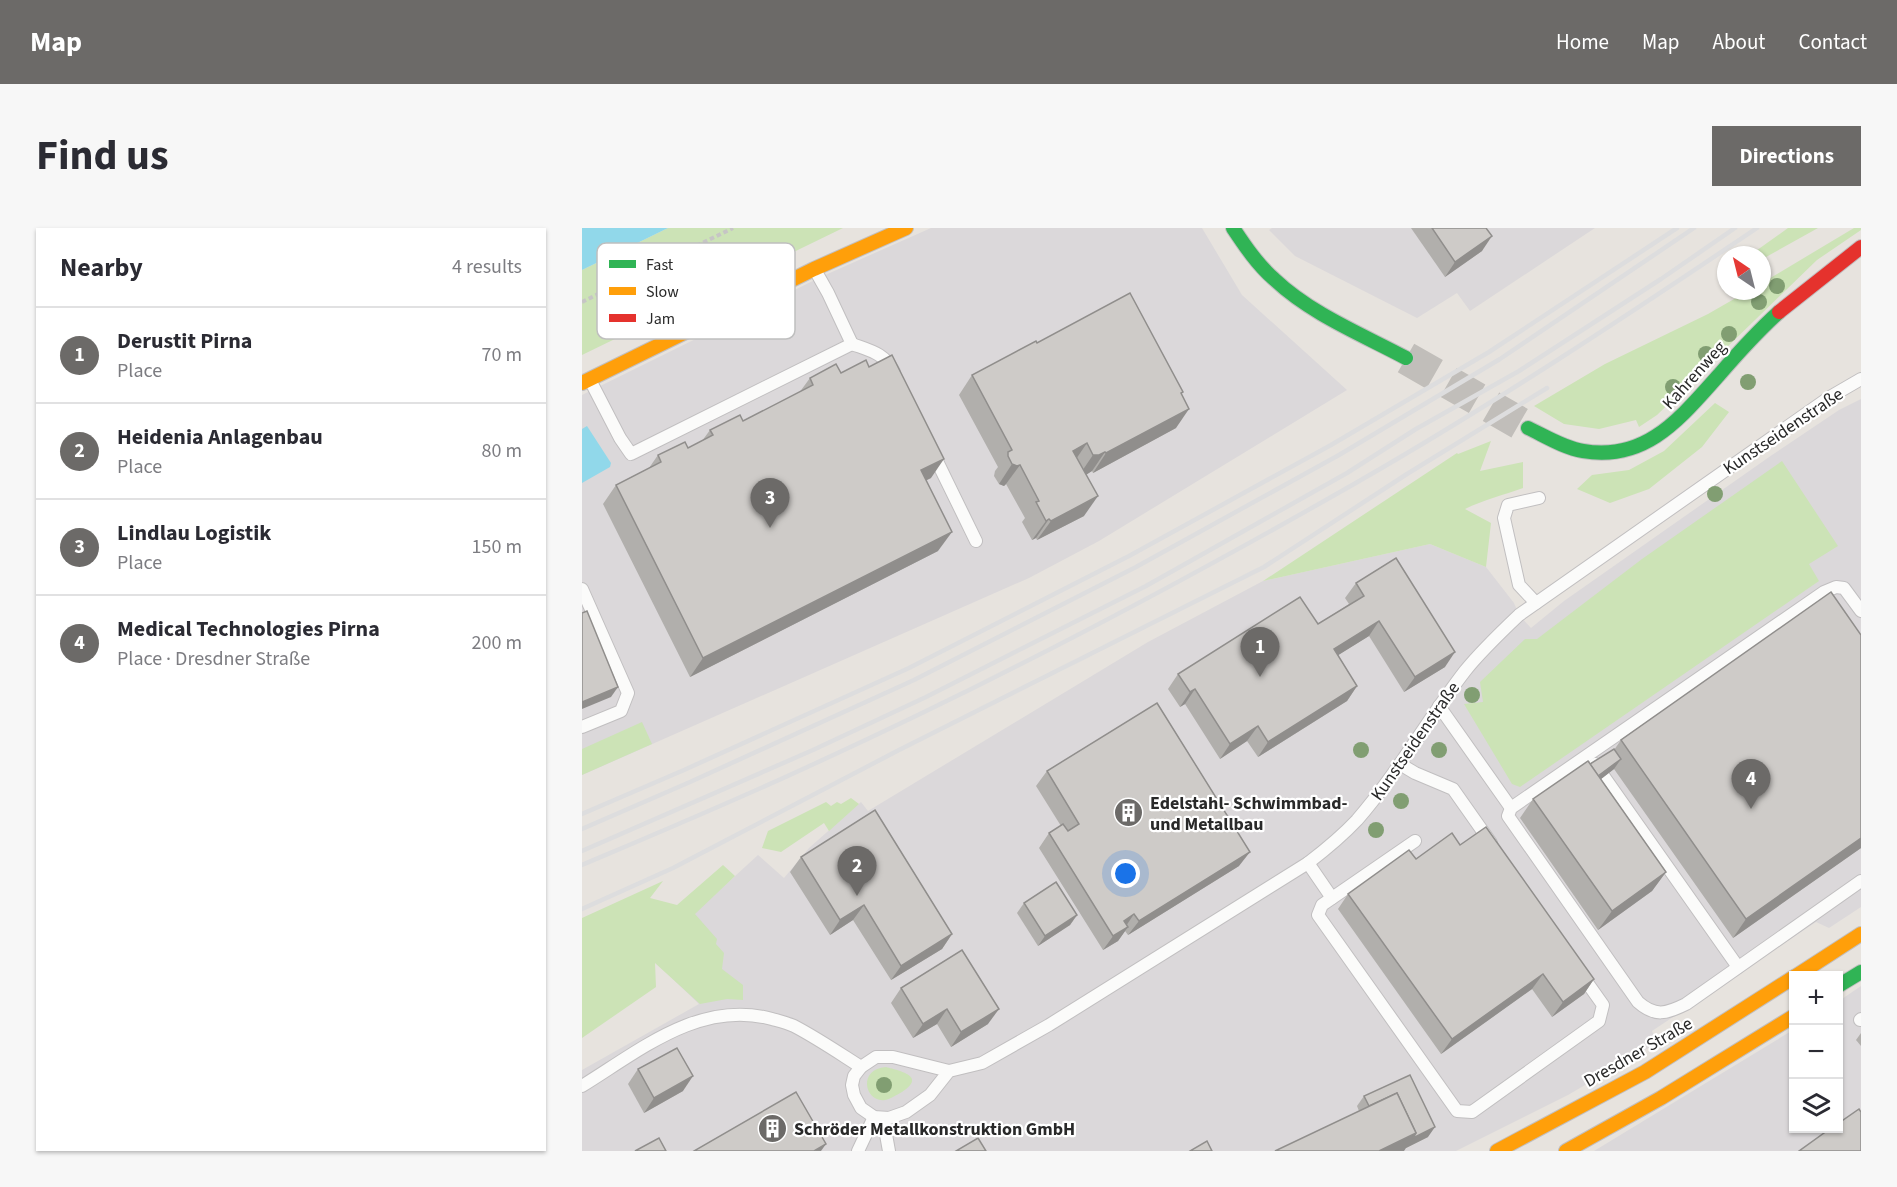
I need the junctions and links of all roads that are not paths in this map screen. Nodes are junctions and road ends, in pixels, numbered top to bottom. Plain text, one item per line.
1 (906, 228) edge
2 (1233, 228) edge
3 (1861, 248) edge
4 (814, 269) junction
5 (795, 278) edge
6 (672, 339) edge
7 (852, 344) junction
8 (1406, 358) tunnel mouth
9 (1861, 379) edge
10 (586, 381) edge
11 (898, 382) edge
12 (1528, 428) tunnel mouth
13 (930, 446) edge
14 (1539, 498) dead end
15 (976, 541) dead end
16 (582, 589) edge
17 (1536, 603) junction
18 (1861, 611) edge
19 (1438, 706) junction
20 (582, 727) edge
21 (1589, 755) junction
22 (1400, 764) junction
23 (1511, 808) junction
24 (1415, 841) dead end
25 (1501, 858) edge
26 (1308, 863) junction
27 (1861, 881) edge
28 (1332, 898) junction
29 (1861, 934) edge
30 (1576, 966) edge
31 (1738, 967) junction
32 (1803, 971) edge
33 (1861, 972) edge
34 (1789, 980) edge
35 (1843, 984) edge
36 (1789, 1019) edge
37 (861, 1066) junction
38 (949, 1071) junction
39 (582, 1086) edge
40 (879, 1117) junction
41 (858, 1151) edge
42 (889, 1151) edge
43 (1497, 1151) edge
44 (1566, 1151) edge

1 - 4 street
2 - 8 street
3 - 12 street, Kahrenweg
4 - 5 street
4 - 7 lane
6 - 10 street
7 - 10 lane
7 - 11 lane
9 - 17 lane, Kunstseidenstraße
13 - 15 lane
14 - 17 lane
16 - 20 lane
17 - 19 lane, Kunstseidenstraße
18 - 21 lane
19 - 22 lane, Kunstseidenstraße
19 - 23 lane
21 - 23 lane
21 - 31 lane
22 - 25 lane
22 - 26 lane, Kunstseidenstraße
23 - 31 lane
24 - 28 lane
26 - 28 lane
26 - 38 lane, Kunstseidenstraße
27 - 31 lane
28 - 30 lane
29 - 32 street, Dresdner Straße
33 - 35 street
34 - 43 street, Dresdner Straße
36 - 44 street
37 - 38 lane, Kunstseidenstraße
37 - 39 lane
37 - 40 lane
38 - 40 lane
40 - 41 lane
40 - 42 lane

